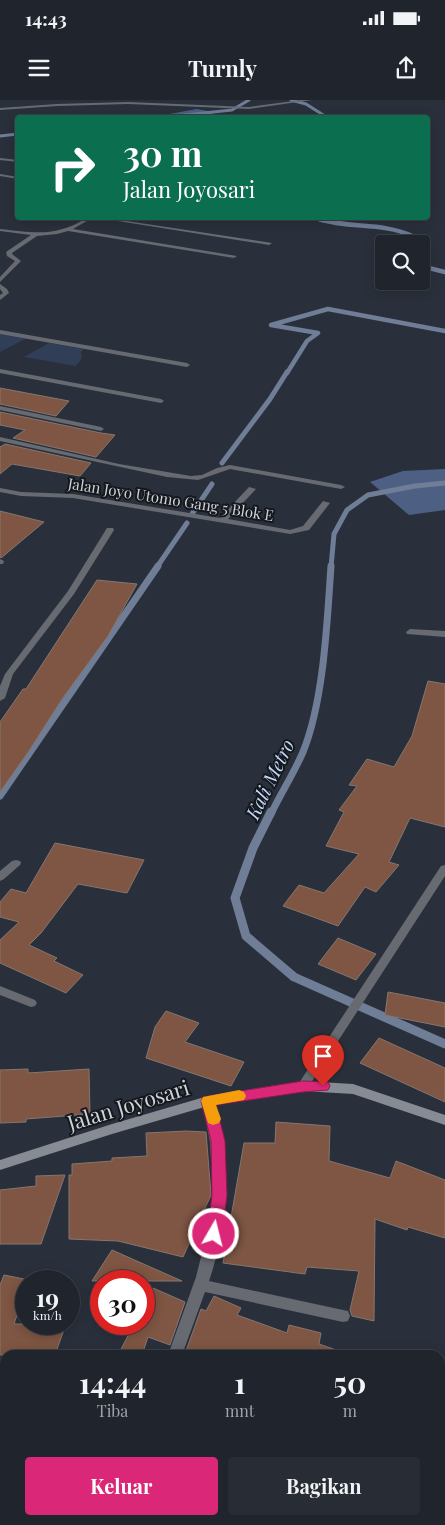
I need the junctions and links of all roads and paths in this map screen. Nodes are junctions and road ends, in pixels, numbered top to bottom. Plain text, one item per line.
1 (308, 100) edge
2 (128, 101) edge
3 (236, 103) dead end
4 (222, 108) junction
5 (0, 109) edge
6 (0, 159) edge
7 (15, 161) edge
8 (0, 175) edge
9 (15, 178) edge
10 (86, 220) edge
11 (115, 220) edge
12 (0, 230) edge
13 (69, 230) junction
14 (36, 234) junction
15 (269, 242) dead end
16 (234, 256) dead end
17 (0, 280) edge
18 (2, 290) edge
19 (0, 298) edge
20 (0, 332) edge
21 (187, 365) dead end
22 (0, 371) edge
23 (161, 401) dead end
24 (0, 408) edge
25 (101, 430) dead end
26 (0, 439) edge
27 (341, 487) dead end
28 (252, 489) dead end
29 (0, 490) edge
30 (326, 503) dead end
31 (222, 521) junction
32 (110, 530) dead end
33 (410, 632) dead end
34 (445, 634) edge
35 (5, 674) edge
36 (0, 698) edge
37 (16, 863) dead end
38 (445, 868) edge
39 (0, 878) edge
40 (0, 990) edge
41 (31, 1003) dead end
42 (303, 1086) junction
43 (208, 1101) junction
44 (445, 1120) edge
45 (0, 1166) edge
46 (200, 1285) junction
47 (343, 1316) dead end
48 (177, 1350) edge

1 - 4 street
2 - 4 street
2 - 5 street
3 - 4 street
6 - 7 street
8 - 9 street
10 - 13 street
11 - 15 street
12 - 14 street
13 - 14 street
13 - 16 street
14 - 17 street
18 - 19 street
20 - 21 street
22 - 23 street
24 - 25 street
26 - 27 street
28 - 31 street
29 - 31 street, Jalan Joyo Utomo Gang 5 Blok E
30 - 31 street, Jalan Joyo Utomo Gang 5 Blok E
32 - 35 street
33 - 34 street
35 - 36 street
37 - 39 street
38 - 42 street
40 - 41 street
42 - 43 main road, Jalan Joyosari
42 - 44 main road, Jalan Joyosari
43 - 45 main road, Jalan Joyosari
43 - 46 street
46 - 47 street
46 - 48 street

